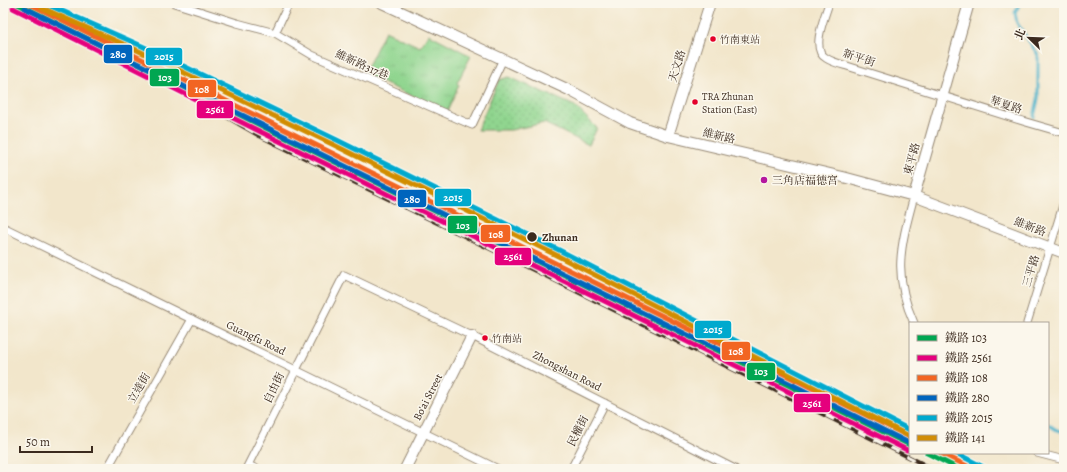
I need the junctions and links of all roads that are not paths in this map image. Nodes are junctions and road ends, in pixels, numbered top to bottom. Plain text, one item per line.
1 (174, 3) edge
2 (289, 3) edge
3 (382, 3) edge
4 (710, 3) edge
5 (829, 3) edge
6 (969, 3) edge
7 (275, 33) junction
8 (504, 59) junction
9 (942, 96) junction
10 (1064, 133) edge
11 (668, 136) junction
12 (914, 196) junction
13 (1064, 202) edge
14 (3, 227) edge
15 (1049, 247) junction
16 (1064, 253) edge
17 (344, 275) joint
18 (192, 319) junction
19 (914, 322) edge
20 (1027, 322) edge
21 (472, 336) junction
22 (296, 369) junction
23 (605, 403) junction
24 (424, 432) junction
25 (1041, 454) edge
26 (1064, 460) edge
27 (247, 467) edge
28 (107, 469) edge
29 (257, 469) edge
30 (405, 469) edge
31 (498, 469) edge
32 (572, 469) edge
33 (735, 469) edge

1 - 7 street, 維新路317巷
2 - 7 street
3 - 8 street, 維新路
4 - 11 street, 天文路
5 - 9 street, 新平街
6 - 9 street, 東平路
7 - 8 street, 維新路317巷
8 - 11 street, 維新路
9 - 10 street, 華夏路
9 - 12 street, 東平路
11 - 12 street, 維新路
12 - 15 street, 維新路
12 - 19 street, 東平路
13 - 15 street, 三平路
14 - 18 street, Guangfu Road
15 - 16 street, 維新路
15 - 20 street, 三平路
17 - 21 street, Zhongshan Road
17 - 22 street, 自由街
18 - 22 street, Guangfu Road
18 - 28 street, 立達街
21 - 23 street, Zhongshan Road
21 - 24 street, Bo'ai Street
22 - 24 street, Guangfu Road
22 - 27 street, 自由街
23 - 32 street, 民權街
23 - 33 street, Zhongshan Road
24 - 30 street, Bo'ai Street
24 - 31 street, Guangfu Road
25 - 26 street
27 - 29 street

